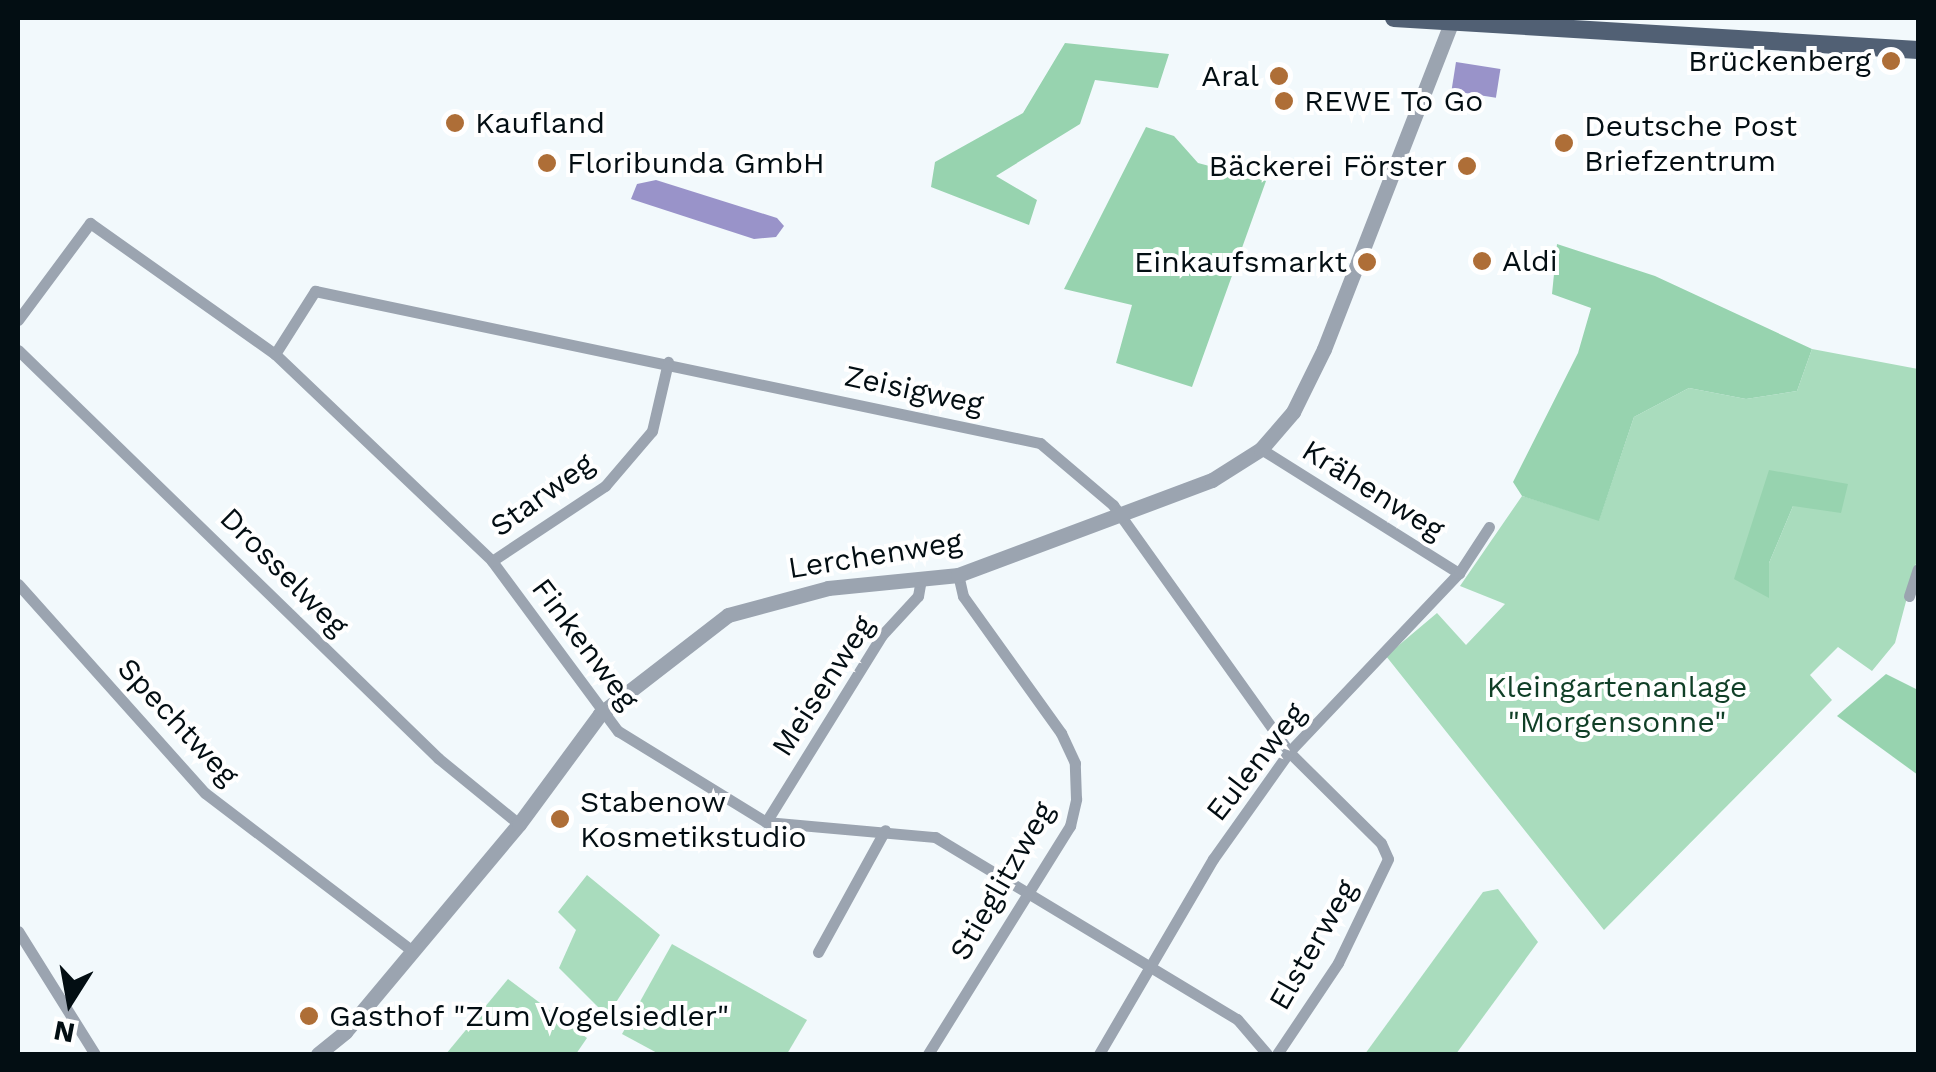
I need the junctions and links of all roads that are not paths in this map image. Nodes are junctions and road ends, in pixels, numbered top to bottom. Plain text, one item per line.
1 (1394, 18) edge
2 (1452, 21) junction
3 (1918, 50) edge
4 (18, 320) edge
5 (18, 350) edge
6 (275, 354) junction
7 (668, 362) junction
8 (1261, 449) junction
9 (1122, 516) junction
10 (1490, 527) dead end
11 (492, 561) junction
12 (1918, 569) edge
13 (1459, 573) junction
14 (958, 575) junction
15 (920, 579) junction
16 (18, 584) edge
17 (1909, 596) dead end
18 (600, 714) junction
19 (1289, 752) junction
20 (766, 822) junction
21 (519, 824) junction
22 (885, 830) junction
23 (1388, 859) joint
24 (1030, 892) junction
25 (18, 931) edge
26 (412, 950) junction
27 (818, 952) dead end
28 (1146, 970) junction
29 (95, 1054) edge
30 (318, 1054) edge
31 (928, 1054) edge
32 (1100, 1054) edge
33 (1267, 1054) edge
34 (1277, 1054) edge

1 - 2 main road
2 - 3 main road
2 - 8 street, Lerchenweg
4 - 6 street, Finkenweg
5 - 21 street, Drosselweg
6 - 7 street, Zeisigweg
6 - 11 street, Finkenweg
7 - 9 street, Zeisigweg
7 - 11 street, Starweg
8 - 9 street, Lerchenweg
8 - 13 street, Krähenweg
9 - 14 street, Lerchenweg
9 - 19 street, Zeisigweg
10 - 13 street, Eulenweg
11 - 18 street, Finkenweg
12 - 17 street
13 - 19 street, Eulenweg
14 - 15 street, Lerchenweg
14 - 24 street, Stieglitzweg
15 - 18 street, Lerchenweg
15 - 20 street, Meisenweg
16 - 26 street, Spechtweg
18 - 20 street, Finkenweg
18 - 21 street, Lerchenweg
19 - 23 street, Zeisigweg
19 - 28 street, Eulenweg
20 - 22 street, Finkenweg
21 - 26 street, Lerchenweg
22 - 24 street, Finkenweg
22 - 27 street
23 - 34 street, Elsterweg
24 - 28 street, Finkenweg
24 - 31 street, Stieglitzweg
25 - 29 street
26 - 30 street, Lerchenweg
28 - 32 street, Eulenweg
28 - 33 street, Finkenweg

